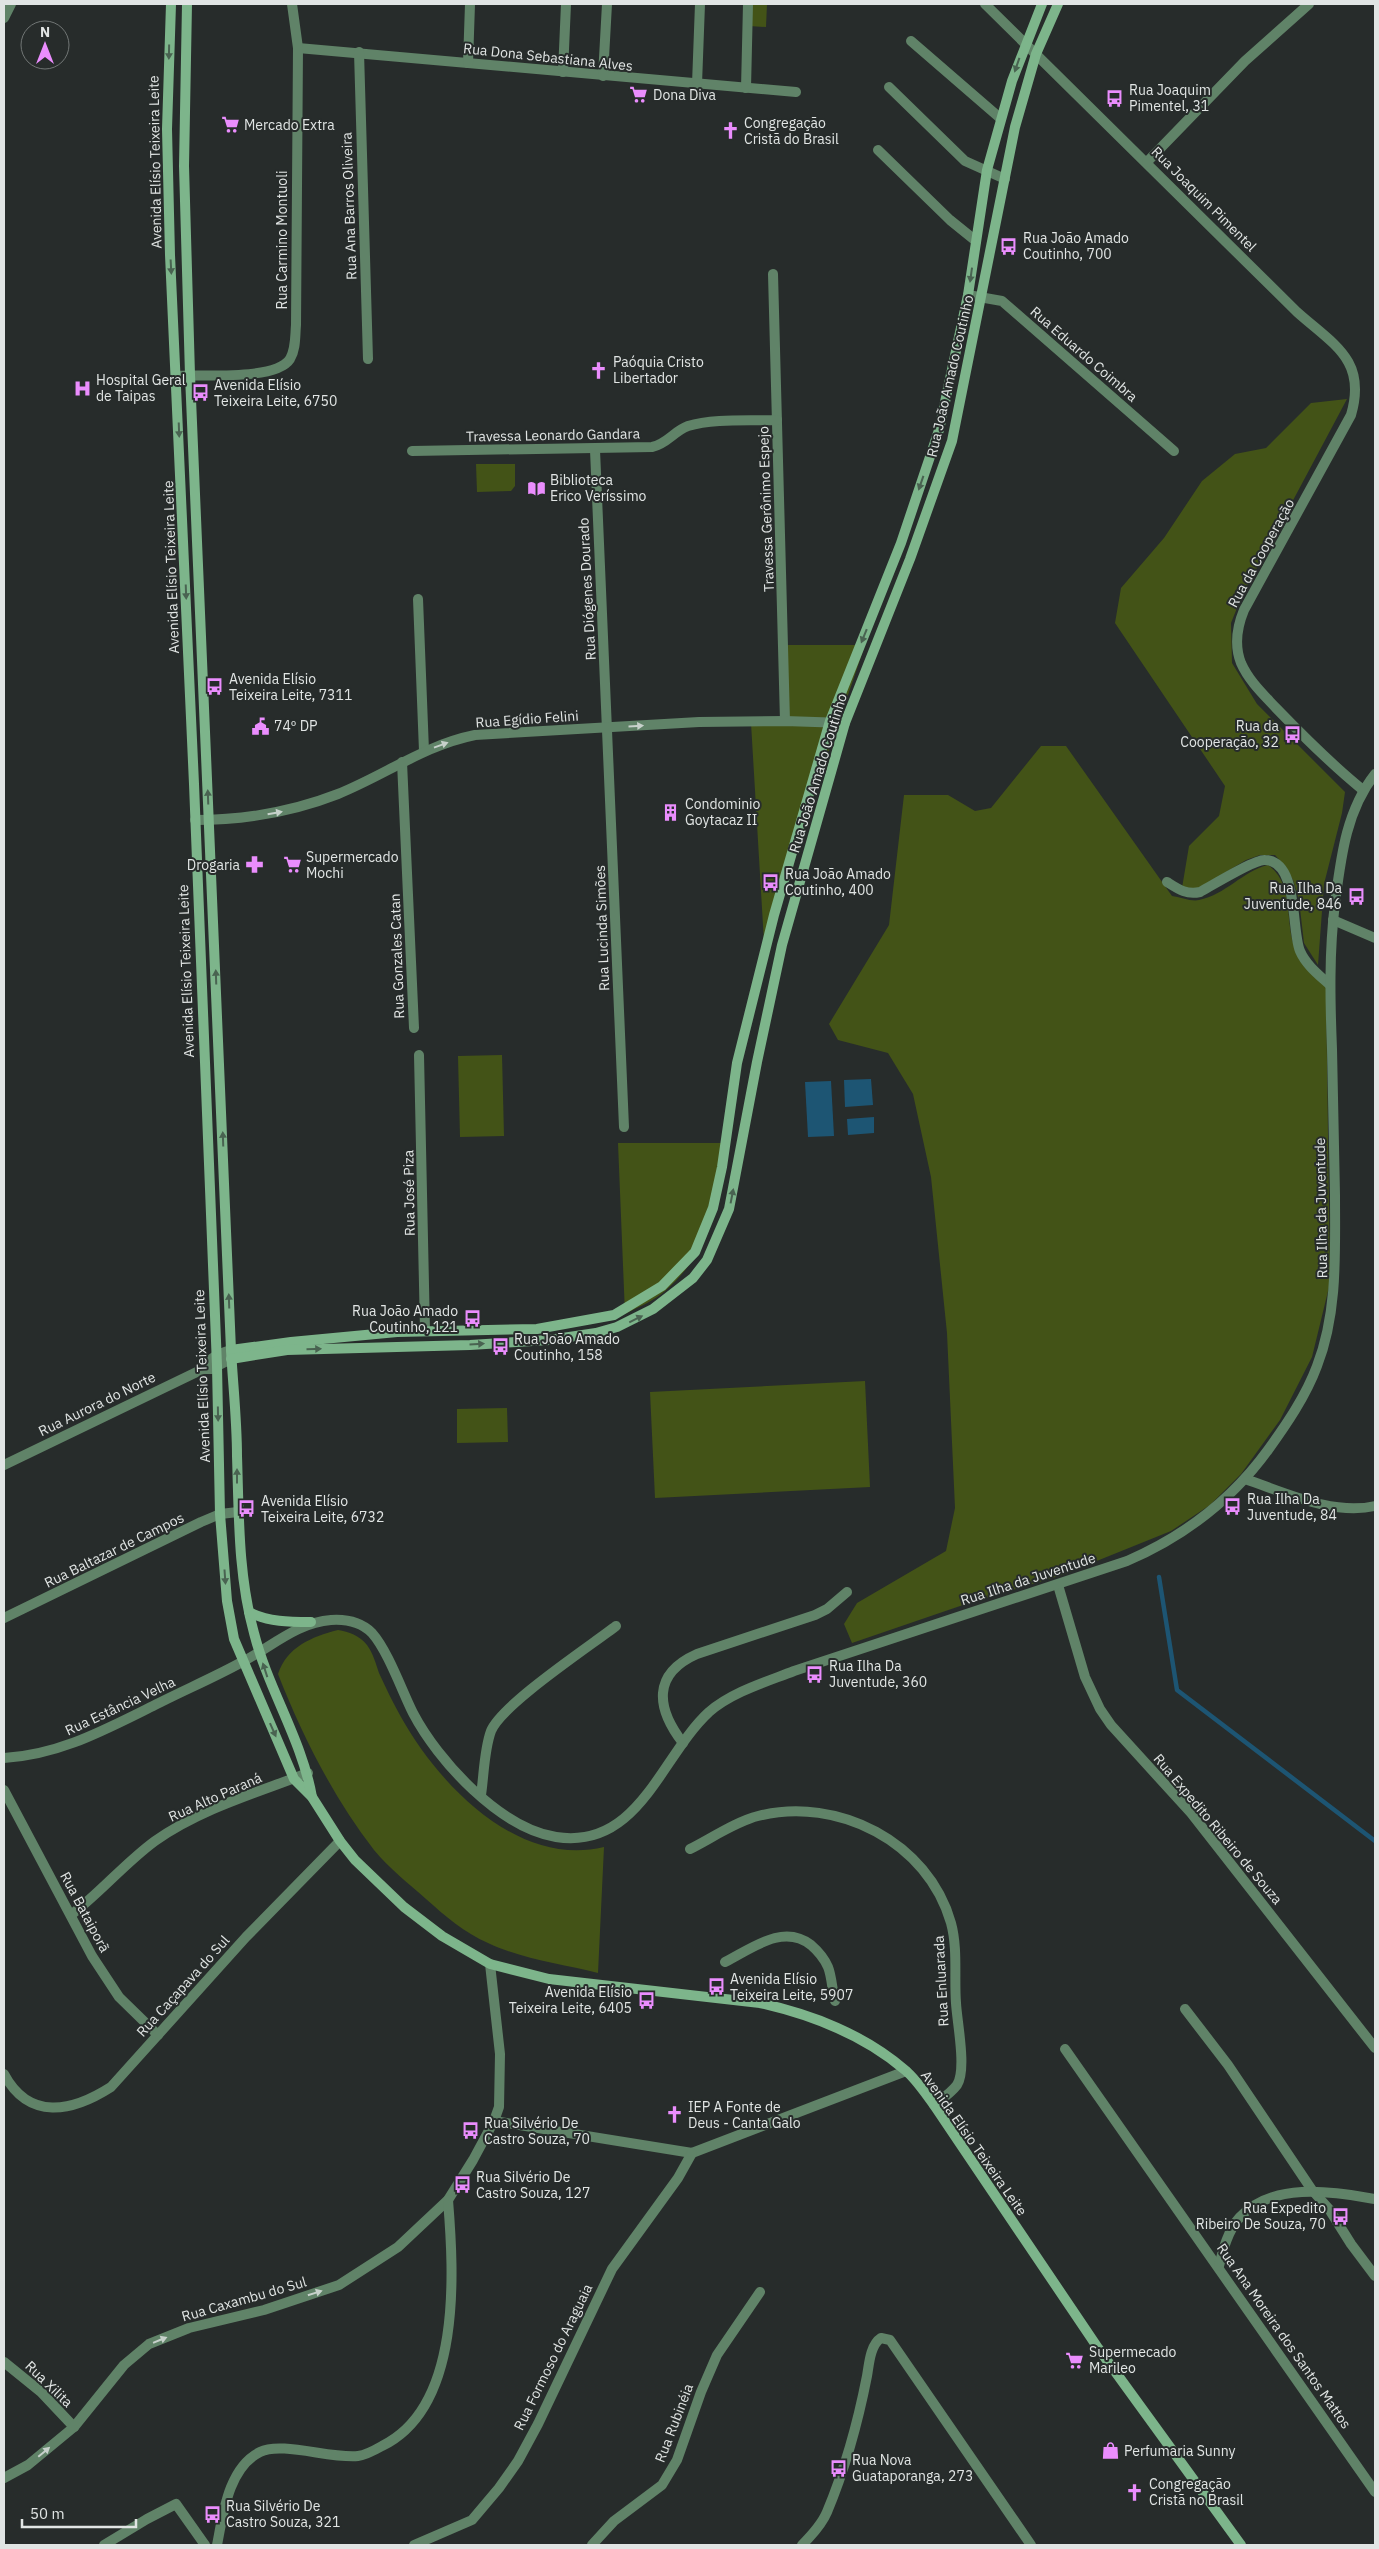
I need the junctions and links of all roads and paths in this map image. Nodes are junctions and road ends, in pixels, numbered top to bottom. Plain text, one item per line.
1 (11, 4) edge
2 (171, 4) edge
3 (187, 4) edge
4 (292, 4) edge
5 (470, 4) edge
6 (566, 4) edge
7 (607, 4) edge
8 (700, 4) edge
9 (748, 4) edge
10 (985, 4) edge
11 (1042, 4) edge
12 (1058, 4) edge
13 (1309, 4) edge
14 (4, 18) edge
15 (911, 41) dead end
16 (1025, 43) junction
17 (298, 48) junction
18 (359, 52) junction
19 (1036, 54) junction
20 (468, 63) junction
21 (563, 72) junction
22 (603, 76) junction
23 (697, 84) junction
24 (889, 87) dead end
25 (746, 88) junction
26 (796, 92) dead end
27 (1000, 118) junction
28 (878, 150) dead end
29 (1147, 162) junction
30 (987, 170) junction
31 (1004, 179) junction
32 (976, 241) junction
33 (773, 274) dead end
34 (968, 295) junction
35 (983, 296) junction
36 (368, 359) dead end
37 (190, 375) junction
38 (177, 376) junction
39 (1356, 380) joint
40 (777, 420) junction
41 (595, 450) junction
42 (412, 451) dead end
43 (1174, 451) dead end
44 (418, 599) dead end
45 (785, 721) junction
46 (830, 721) junction
47 (845, 723) junction
48 (607, 727) junction
49 (424, 751) junction
50 (402, 762) junction
51 (1375, 774) edge
52 (1363, 790) junction
53 (195, 820) junction
54 (209, 820) junction
55 (1167, 882) dead end
56 (1333, 920) junction
57 (1375, 938) edge
58 (1330, 985) junction
59 (414, 1028) dead end
60 (419, 1055) dead end
61 (624, 1127) dead end
62 (425, 1331) junction
63 (231, 1354) junction
64 (216, 1355) junction
65 (217, 1366) junction
66 (203, 1369) junction
67 (4, 1465) edge
68 (1245, 1479) junction
69 (1375, 1506) edge
70 (238, 1512) junction
71 (220, 1514) junction
72 (1058, 1585) junction
73 (847, 1592) dead end
74 (249, 1612) junction
75 (4, 1618) edge
76 (311, 1622) junction
77 (616, 1626) dead end
78 (259, 1652) junction
79 (243, 1662) junction
80 (683, 1743) junction
81 (4, 1758) edge
82 (308, 1774) junction
83 (294, 1779) junction
84 (4, 1790) edge
85 (481, 1795) junction
86 (312, 1797) junction
87 (340, 1841) junction
88 (690, 1849) dead end
89 (72, 1915) junction
90 (725, 1962) dead end
91 (490, 1964) junction
92 (834, 2001) dead end
93 (1185, 2009) dead end
94 (158, 2035) junction
95 (1375, 2048) edge
96 (1065, 2049) dead end
97 (906, 2071) junction
98 (4, 2074) edge
99 (934, 2105) junction
100 (494, 2122) junction
101 (692, 2153) junction
102 (1312, 2190) junction
103 (1375, 2199) edge
104 (448, 2200) junction
105 (1219, 2266) junction
106 (1375, 2276) edge
107 (760, 2292) dead end
108 (4, 2362) edge
109 (74, 2427) junction
110 (4, 2478) edge
111 (1375, 2492) edge
112 (104, 2545) edge
113 (205, 2545) edge
114 (216, 2545) edge
115 (414, 2545) edge
116 (592, 2545) edge
117 (802, 2545) edge
118 (1031, 2545) edge
119 (1241, 2545) edge

1 - 14 street
2 -> 38 main road, Avenida Elísio Teixeira Leite
3 - 37 main road, Avenida Elísio Teixeira Leite
4 - 17 street, Rua Carmino Montuoli
5 - 20 street
6 - 21 street
7 - 22 street
8 - 23 street
9 - 25 street
10 - 16 street, Rua Joaquim Pimentel
11 - 16 main road, Rua João Amado Coutinho
12 - 19 main road, Rua João Amado Coutinho
13 - 29 street
15 - 27 street
16 - 19 street, Rua Joaquim Pimentel
16 -> 27 main road, Rua João Amado Coutinho
17 - 18 street, Rua Dona Sebastiana Alves
17 - 37 street, Rua Carmino Montuoli
18 - 20 street, Rua Dona Sebastiana Alves
18 - 36 street, Rua Ana Barros Oliveira
19 - 29 street, Rua Joaquim Pimentel
19 - 31 main road, Rua João Amado Coutinho
20 - 21 street, Rua Dona Sebastiana Alves
21 - 22 street, Rua Dona Sebastiana Alves
22 - 23 street, Rua Dona Sebastiana Alves
23 - 25 street, Rua Dona Sebastiana Alves
24 - 30 street
25 - 26 street, Rua Dona Sebastiana Alves
27 - 30 main road, Rua João Amado Coutinho
28 - 32 street
29 - 39 street, Rua Joaquim Pimentel
30 - 31 street
30 - 32 main road, Rua João Amado Coutinho
31 - 35 main road, Rua João Amado Coutinho
32 -> 34 main road, Rua João Amado Coutinho
33 - 40 street, Travessa Gerônimo Espejo
34 - 35 street, Rua Eduardo Coimbra
34 -> 46 main road, Rua João Amado Coutinho
35 - 43 street, Rua Eduardo Coimbra
35 - 47 main road, Rua João Amado Coutinho
37 - 38 street, Rua Carmino Montuoli
54 -> 37 main road, Avenida Elísio Teixeira Leite
38 -> 53 main road, Avenida Elísio Teixeira Leite
39 - 52 street, Rua da Cooperação
40 - 41 street, Travessa Leonardo Gandara
40 - 45 street, Travessa Gerônimo Espejo
41 - 42 street, Travessa Leonardo Gandara
41 - 48 street, Rua Diógenes Dourado
44 - 49 street
45 - 46 street, Rua Egídio Felini
48 -> 45 street, Rua Egídio Felini
46 - 47 street, Rua Egídio Felini
46 - 62 main road, Rua João Amado Coutinho
63 -> 47 main road, Rua João Amado Coutinho
49 -> 48 street, Rua Egídio Felini
48 - 61 street, Rua Lucinda Simões
49 - 50 street, Rua Egídio Felini
54 -> 50 street, Rua Egídio Felini
50 - 59 street, Rua Gonzales Catan
51 - 52 street, Rua Ilha da Juventude
52 - 56 street, Rua Ilha da Juventude
53 - 54 street, Rua Egídio Felini
53 - 64 main road, Avenida Elísio Teixeira Leite
63 -> 54 main road, Avenida Elísio Teixeira Leite
55 - 58 street
56 - 57 street
56 - 58 street, Rua Ilha da Juventude
58 - 68 street, Rua Ilha da Juventude
60 - 62 street, Rua José Piza
62 - 63 main road, Rua João Amado Coutinho
63 - 64 street, Rua João Amado Coutinho
63 - 65 street, Rua João Amado Coutinho
70 -> 63 main road, Avenida Elísio Teixeira Leite
64 - 65 main road, Avenida Elísio Teixeira Leite
64 - 66 street, Rua Aurora do Norte
65 - 66 street, Rua Aurora do Norte
65 -> 71 main road, Avenida Elísio Teixeira Leite
66 - 67 street, Rua Aurora do Norte
68 - 69 street
68 - 72 street, Rua Ilha da Juventude
70 - 71 street, Rua Baltazar de Campos
70 - 74 main road, Avenida Elísio Teixeira Leite
71 - 75 street, Rua Baltazar de Campos
71 -> 79 main road, Avenida Elísio Teixeira Leite
72 - 80 street, Rua Ilha da Juventude
72 - 95 street, Rua Expedito Ribeiro de Souza
73 - 80 street
74 - 76 main road
74 - 78 main road, Avenida Elísio Teixeira Leite
76 - 78 street, Rua Ilha da Juventude
76 - 85 street, Rua Ilha da Juventude
77 - 85 street
78 - 79 street, Rua Ilha da Juventude
82 -> 78 main road, Avenida Elísio Teixeira Leite
79 - 81 street, Rua Estância Velha
79 -> 83 main road, Avenida Elísio Teixeira Leite
80 - 85 street, Rua Ilha da Juventude
82 - 83 street, Rua Alto Paraná
82 - 86 main road, Avenida Elísio Teixeira Leite
83 - 86 main road, Avenida Elísio Teixeira Leite
83 - 89 street, Rua Alto Paraná
84 - 89 street, Rua Bataiporã
86 - 87 main road, Avenida Elísio Teixeira Leite
87 - 91 main road, Avenida Elísio Teixeira Leite
87 - 94 street, Rua Caçapava do Sul
88 - 99 street, Rua Enluarada
89 - 94 street, Rua Bataiporã
90 - 92 street
91 - 97 main road, Avenida Elísio Teixeira Leite
91 - 100 street, Rua Caxambu do Sul
93 - 102 street
94 - 98 street, Rua Caçapava do Sul
96 - 105 street, Rua Ana Moreira dos Santos Mattos
97 - 99 main road, Avenida Elísio Teixeira Leite
97 - 101 street
99 - 119 main road, Avenida Elísio Teixeira Leite
100 - 101 street
100 - 104 street, Rua Caxambu do Sul
101 - 115 street, Rua Formoso do Araguaia
102 - 103 street
102 - 105 street
102 - 106 street
109 -> 104 street, Rua Caxambu do Sul
104 - 114 street
105 - 111 street, Rua Ana Moreira dos Santos Mattos
107 - 116 street, Rua Rubinéia
108 - 109 street, Rua Xilita
110 -> 109 street, Rua Caxambu do Sul
112 - 113 street
117 - 118 street

